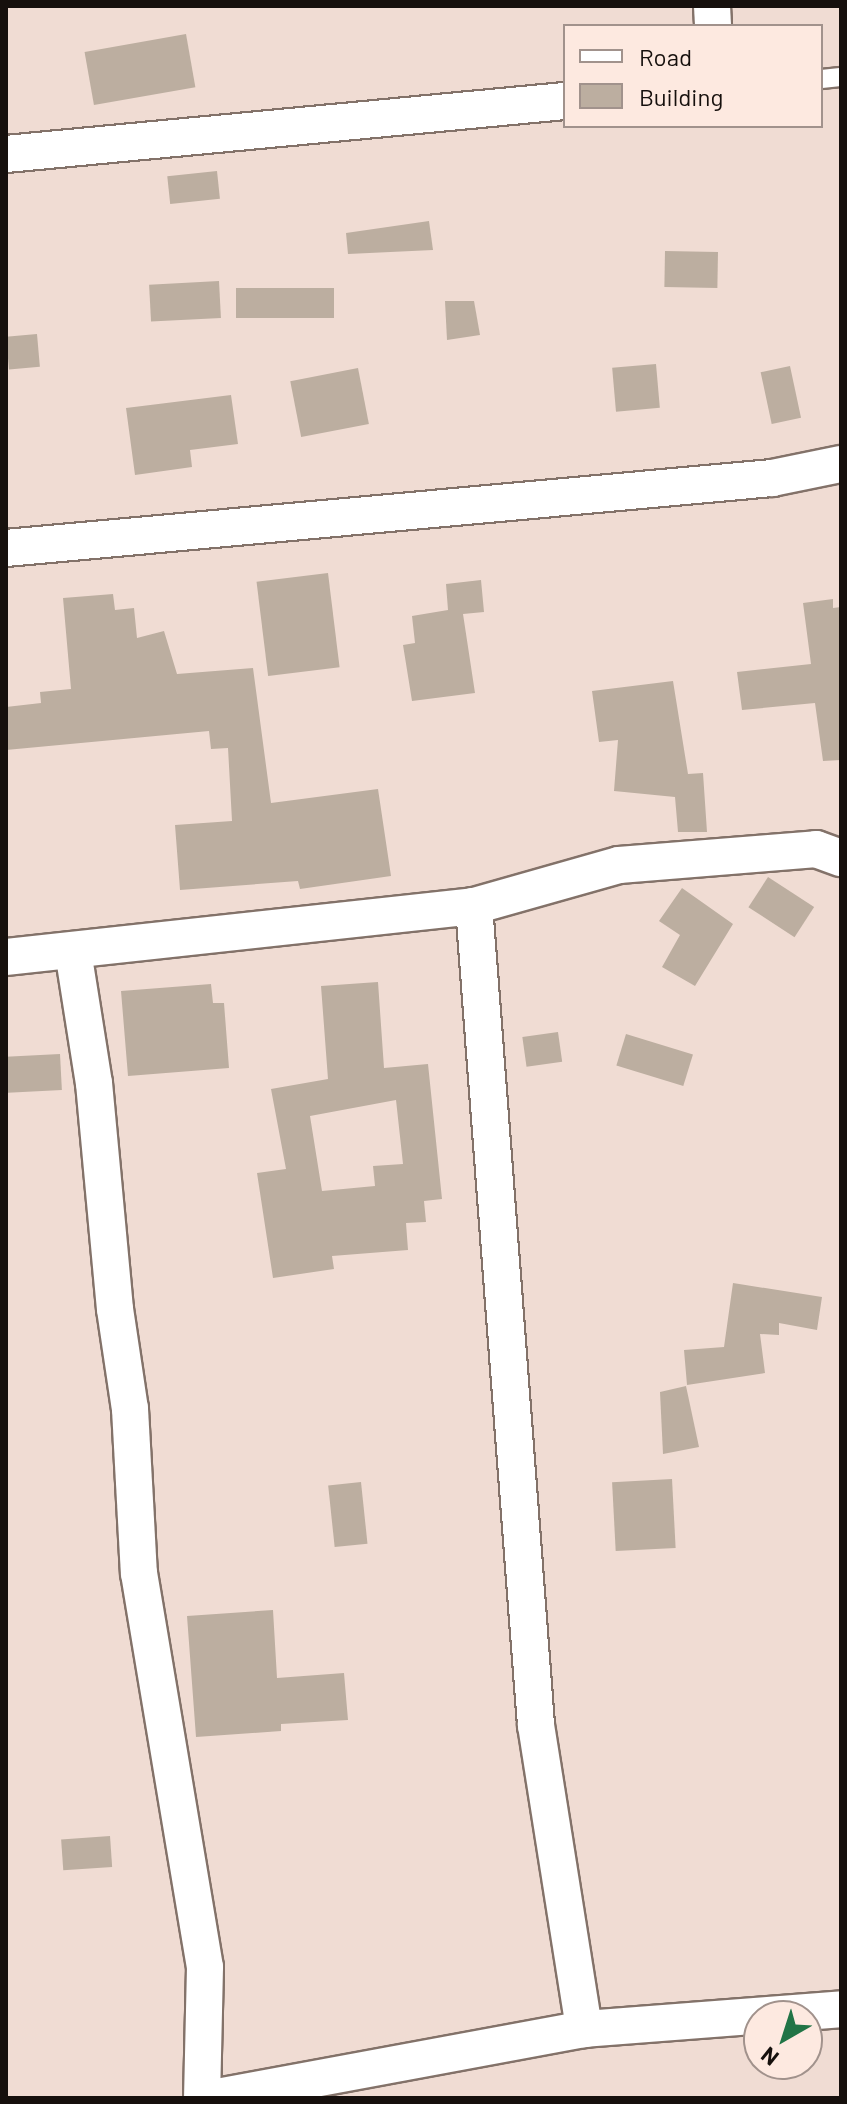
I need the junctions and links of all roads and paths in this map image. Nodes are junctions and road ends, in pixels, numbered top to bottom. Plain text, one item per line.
1 (563, 101) edge
2 (6, 154) edge
3 (841, 464) edge
4 (6, 548) edge
5 (841, 858) edge
6 (474, 906) junction
7 (73, 951) junction
8 (6, 957) edge
9 (841, 2009) edge
10 (584, 2029) junction
11 (202, 2098) edge
12 (212, 2098) edge

1 - 2 street
3 - 4 street
5 - 6 street
6 - 7 street
6 - 10 street
7 - 8 street
7 - 11 street
9 - 10 street
10 - 12 street

